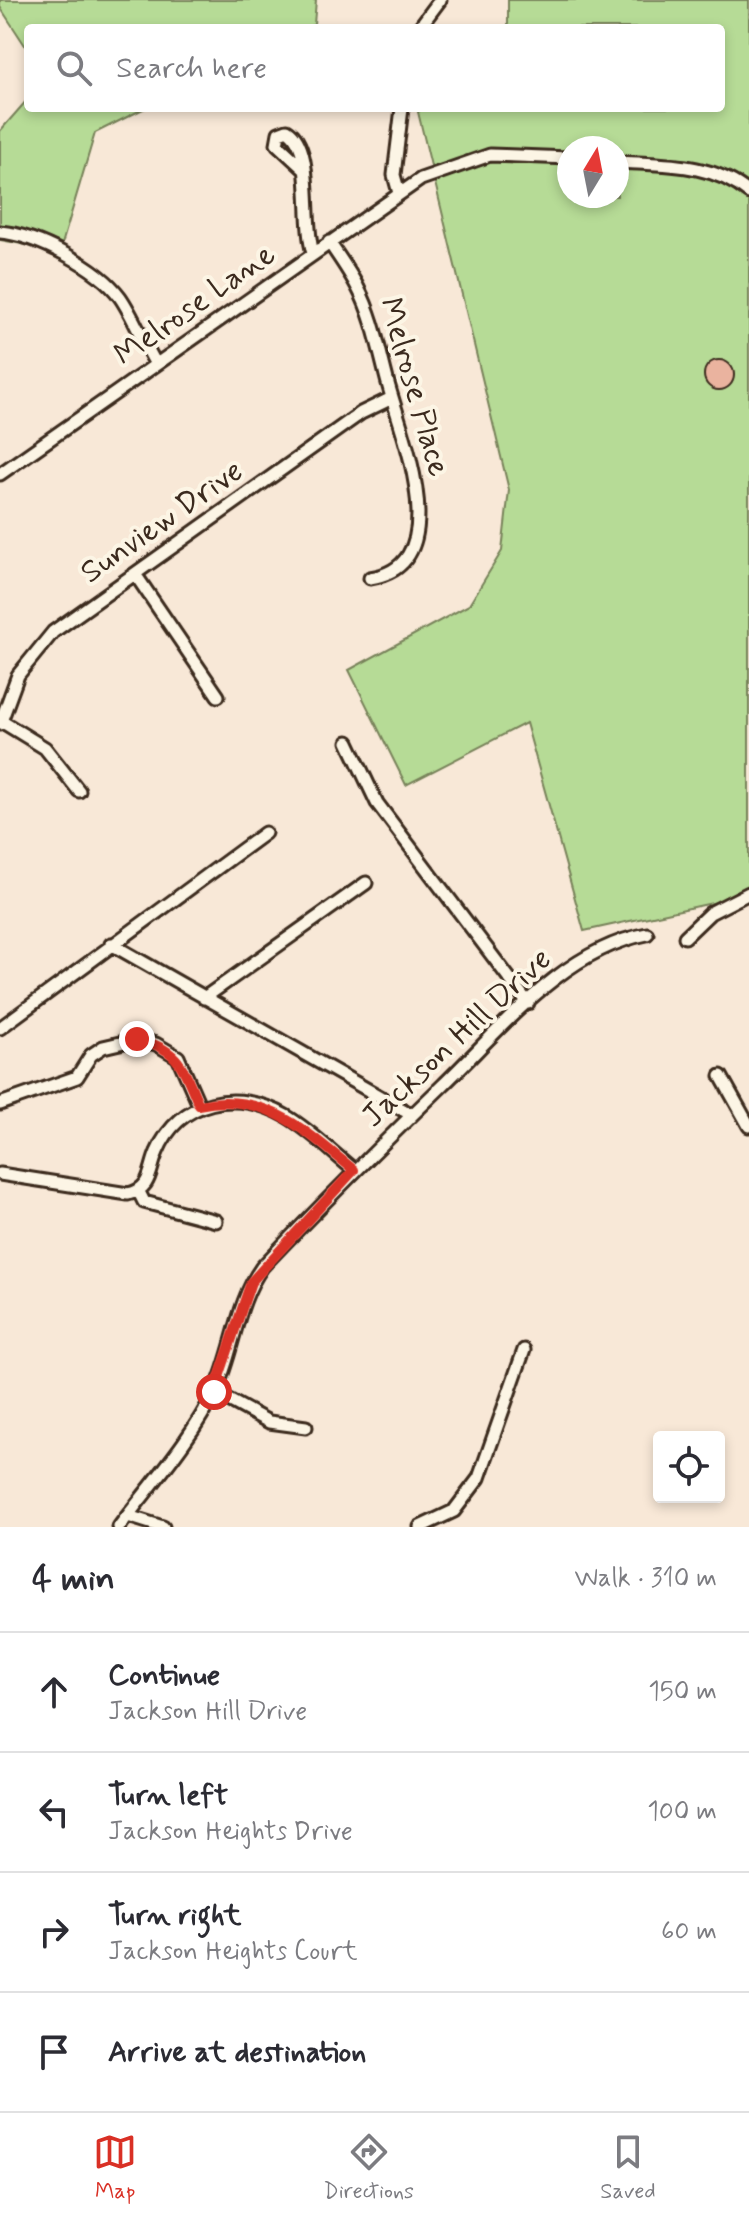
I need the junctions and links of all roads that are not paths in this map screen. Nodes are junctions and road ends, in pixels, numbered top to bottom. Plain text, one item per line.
1 (440, 0) edge
2 (422, 24) edge
3 (402, 112) edge
4 (557, 158) edge
5 (629, 163) edge
6 (304, 169) dead end
7 (399, 193) junction
8 (749, 193) edge
9 (0, 232) edge
10 (329, 242) junction
11 (313, 253) junction
12 (156, 364) junction
13 (392, 398) junction
14 (0, 474) edge
15 (135, 574) junction
16 (370, 578) dead end
17 (218, 696) dead end
18 (0, 722) edge
19 (348, 742) dead end
20 (79, 791) dead end
21 (265, 833) dead end
22 (366, 883) dead end
23 (749, 893) edge
24 (647, 934) dead end
25 (685, 937) dead end
26 (111, 944) junction
27 (204, 998) junction
28 (528, 1003) junction
29 (0, 1028) edge
30 (721, 1076) dead end
31 (0, 1104) edge
32 (199, 1105) junction
33 (412, 1115) junction
34 (749, 1126) edge
35 (354, 1170) junction
36 (0, 1174) edge
37 (139, 1192) junction
38 (216, 1221) dead end
39 (524, 1350) dead end
40 (214, 1392) junction
41 (306, 1427) dead end
42 (128, 1516) junction
43 (119, 1527) edge
44 (163, 1527) edge
45 (420, 1527) edge

1 - 2 street
3 - 7 street
4 - 7 street, Melrose Lane
5 - 8 street
6 - 11 street
7 - 10 street, Melrose Lane
9 - 12 street
10 - 11 street, Melrose Lane
10 - 13 street, Melrose Place
11 - 12 street, Melrose Lane
12 - 14 street, Melrose Lane
13 - 15 street, Sunview Drive
13 - 16 street, Melrose Place
15 - 17 street
15 - 18 street, Sunview Drive
18 - 20 street
19 - 28 street
21 - 26 street
22 - 27 street
23 - 25 street
24 - 28 street, Jackson Hill Drive
26 - 27 street
26 - 29 street
27 - 33 street
28 - 33 street, Jackson Hill Drive
30 - 34 street
31 - 32 street
32 - 35 street
32 - 37 street
33 - 35 street, Jackson Hill Drive
35 - 40 street, Jackson Hill Drive
36 - 37 street
37 - 38 street
39 - 45 street
40 - 41 street
40 - 42 street, Jackson Hill Drive
42 - 43 street, Jackson Hill Drive
42 - 44 street

